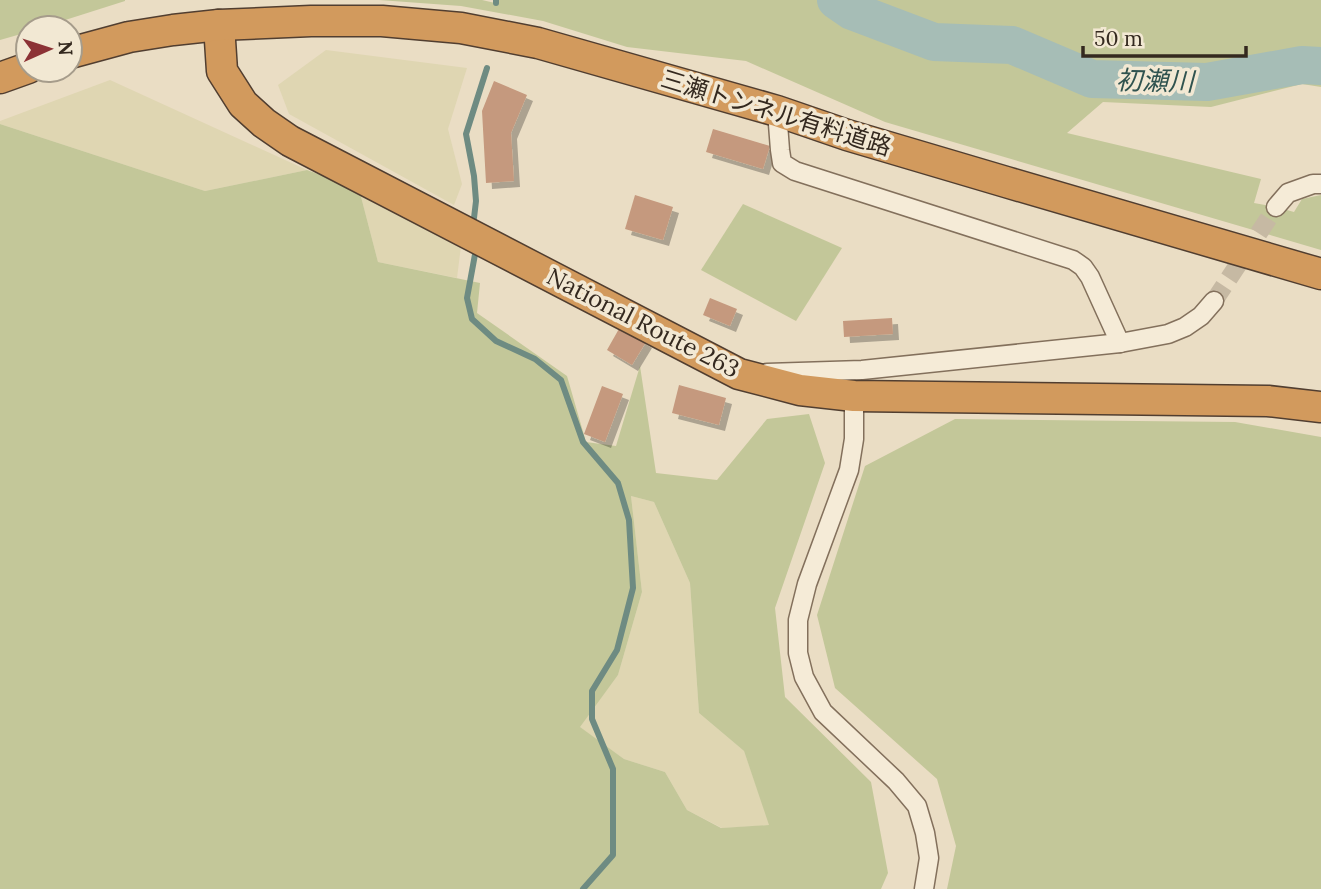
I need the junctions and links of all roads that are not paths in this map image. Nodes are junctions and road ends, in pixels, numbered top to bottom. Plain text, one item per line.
1 (219, 25) junction
2 (84, 49) edge
3 (778, 111) junction
4 (1321, 184) edge
5 (1276, 206) tunnel mouth
6 (1321, 274) edge
7 (1214, 301) tunnel mouth
8 (1119, 343) junction
9 (739, 374) junction
10 (855, 396) junction
11 (1321, 407) edge
12 (925, 889) edge

1 - 2 highway
1 - 3 highway, 三瀬トンネル有料道路
1 - 9 highway, National Route 263
3 - 6 highway, 三瀬トンネル有料道路
3 - 8 street
4 - 5 street
7 - 8 street
8 - 9 street
9 - 10 highway, National Route 263
10 - 11 highway, National Route 263
10 - 12 street

